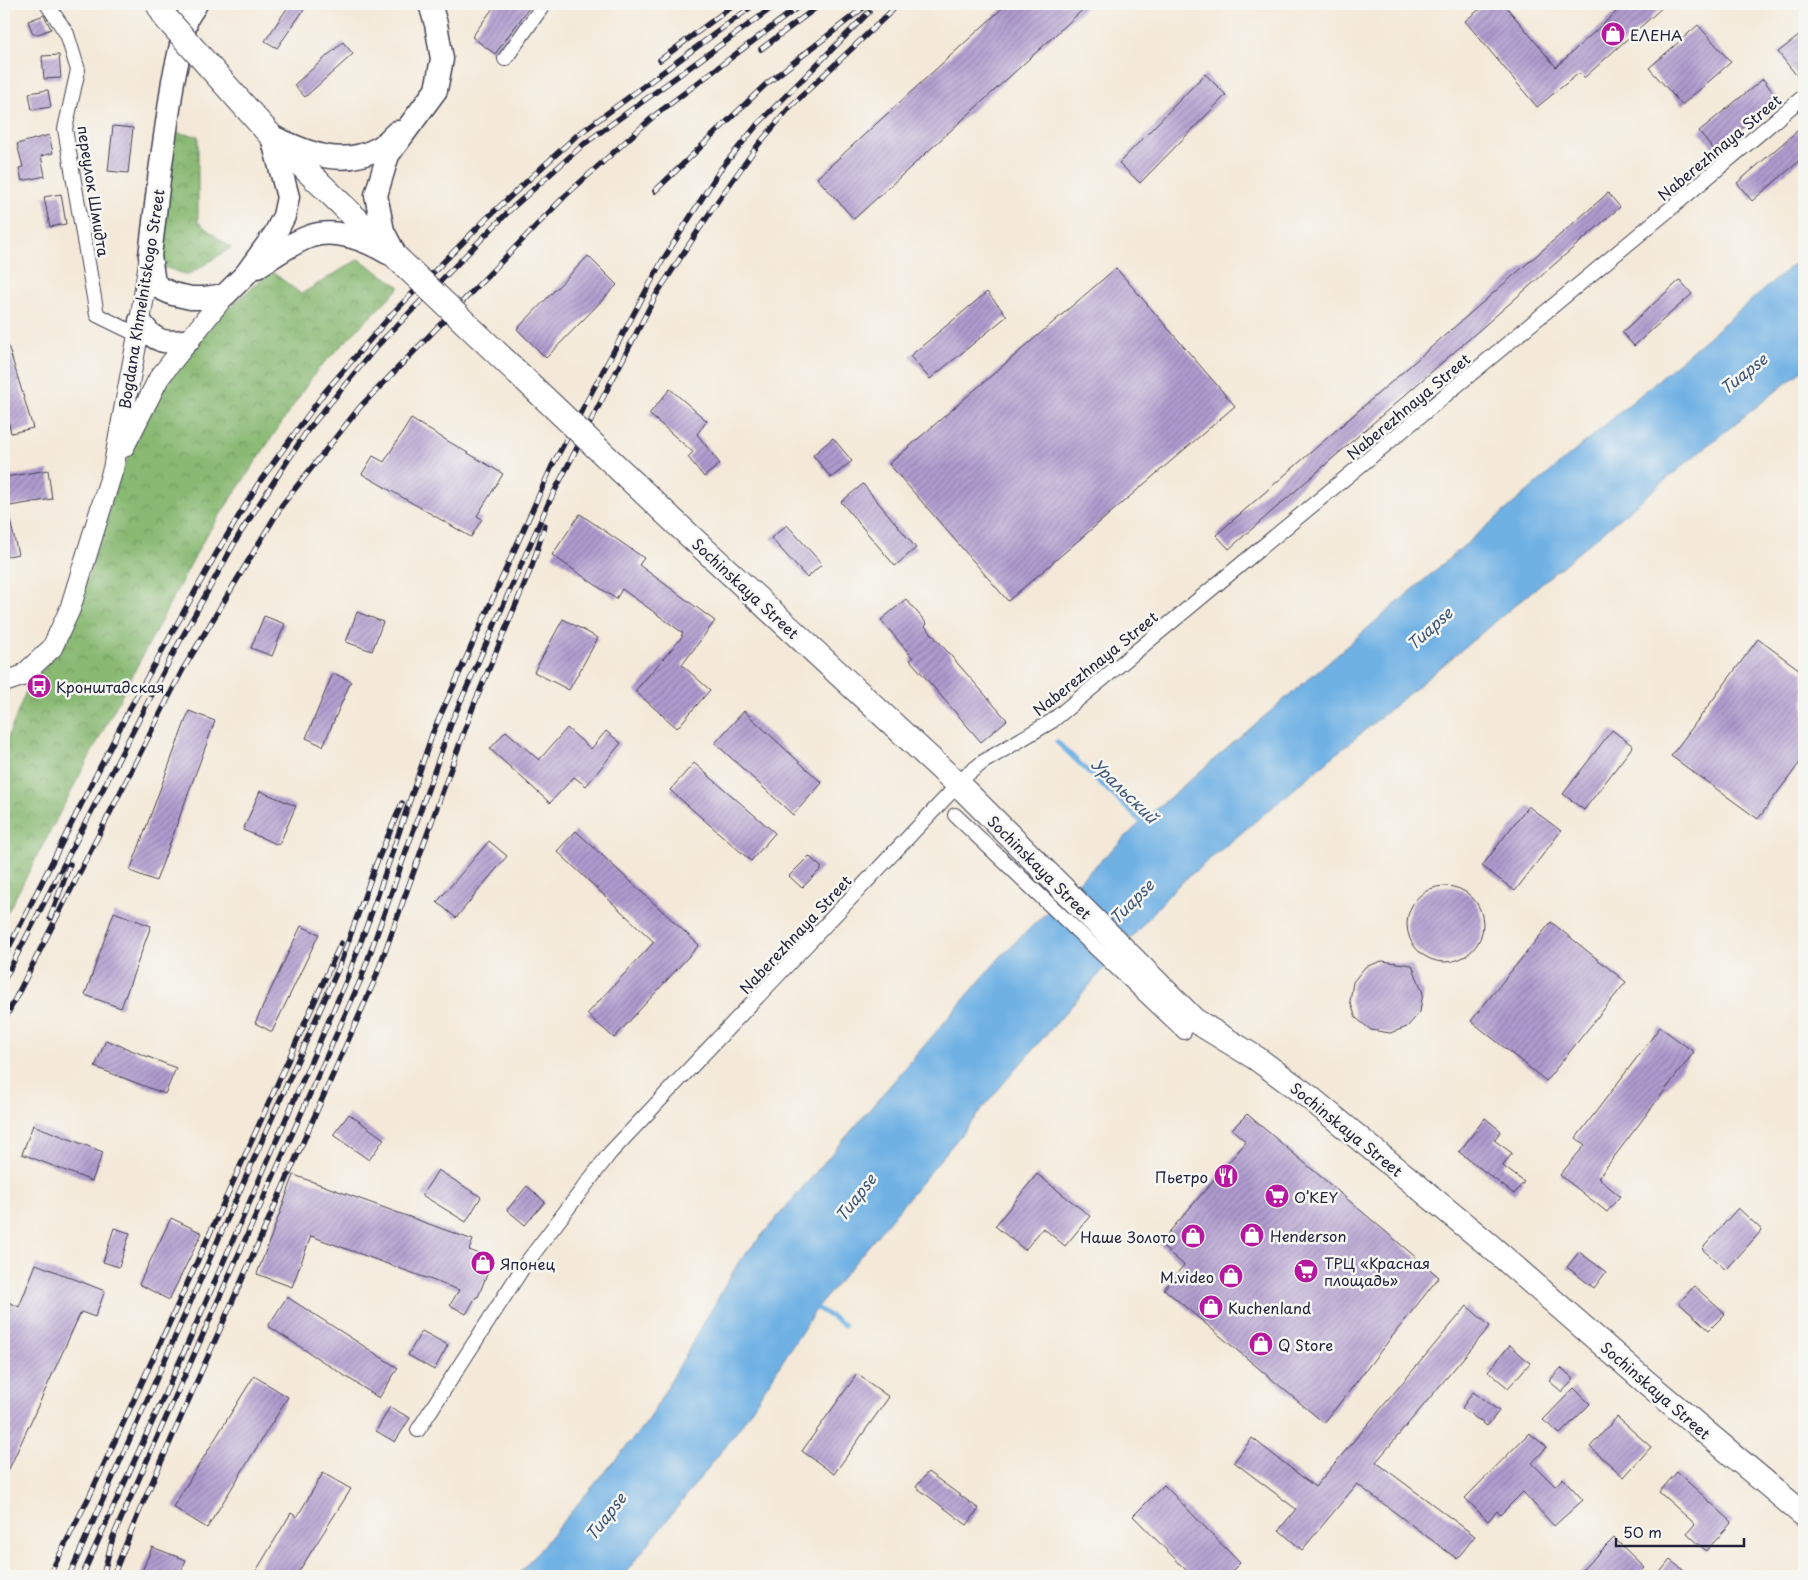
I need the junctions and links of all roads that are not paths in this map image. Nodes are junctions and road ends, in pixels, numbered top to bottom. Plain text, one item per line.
1 (47, 4) edge
2 (158, 4) edge
3 (196, 4) edge
4 (430, 4) edge
5 (544, 4) edge
6 (505, 59) dead end
7 (1804, 96) edge
8 (423, 109) junction
9 (272, 137) junction
10 (150, 256) junction
11 (398, 259) junction
12 (246, 274) junction
13 (225, 295) junction
14 (140, 328) junction
15 (189, 340) junction
16 (113, 469) junction
17 (4, 682) edge
18 (960, 787) junction
19 (955, 814) dead end
20 (1189, 1026) junction
21 (418, 1430) dead end
22 (1804, 1516) edge

1 - 14 street, переулок Шмидта
2 - 9 highway, Sochinskaya Street, bridge
3 - 10 main road, Bogdana Khmelnitskogo Street
4 - 8 main road
5 - 6 street
7 - 18 street, Naberezhnaya Street
8 - 9 main road
8 - 11 main road
9 - 11 highway, Sochinskaya Street
9 - 12 main road
10 - 13 main road
10 - 14 main road, Bogdana Khmelnitskogo Street
11 - 12 main road
11 - 18 highway, Sochinskaya Street, bridge
12 - 13 main road
13 - 15 main road
14 - 15 main road
14 - 16 main road, Bogdana Khmelnitskogo Street
15 - 16 main road
16 - 17 main road, Bogdana Khmelnitskogo Street
18 - 20 highway, Sochinskaya Street
18 - 21 street, Naberezhnaya Street
19 - 20 street
20 - 22 highway, Sochinskaya Street

